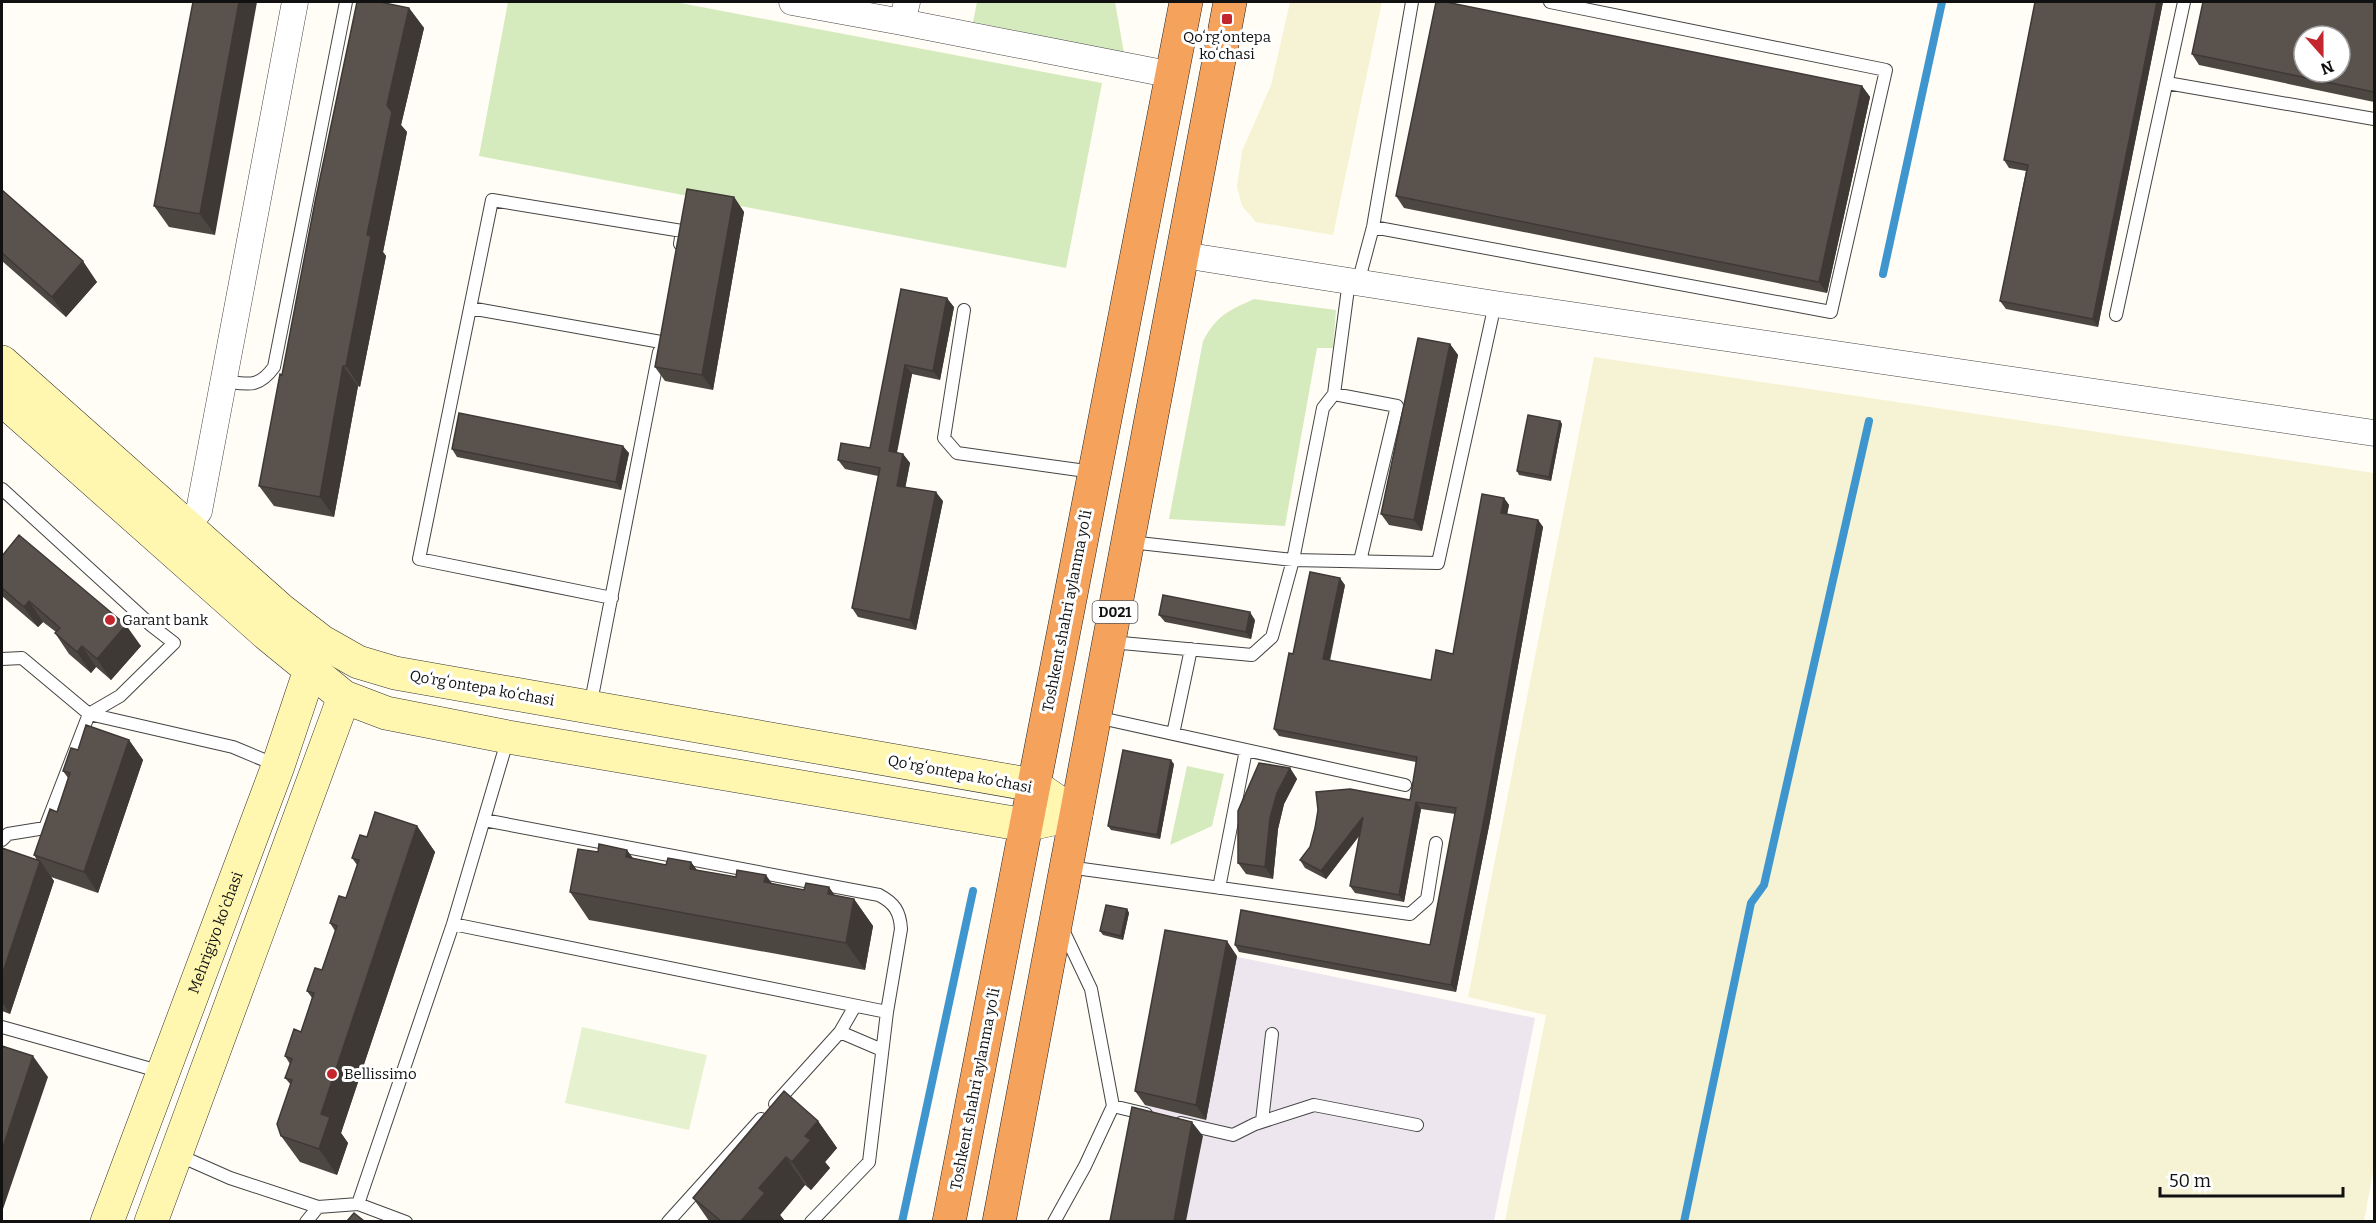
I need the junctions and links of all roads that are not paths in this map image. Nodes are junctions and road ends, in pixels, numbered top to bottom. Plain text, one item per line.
1 (295, 2) edge
2 (346, 2) edge
3 (792, 2) edge
4 (1186, 2) edge
5 (1230, 2) edge
6 (1412, 2) edge
7 (1550, 2) edge
8 (2184, 2) edge
9 (905, 12) edge
10 (1173, 75) junction
11 (2167, 83) junction
12 (2374, 119) edge
13 (1373, 227) junction
14 (678, 253) edge
15 (1183, 255) junction
16 (1354, 282) junction
17 (1495, 304) junction
18 (470, 308) junction
19 (964, 310) dead end
20 (2116, 315) dead end
21 (2, 362) edge
22 (224, 381) junction
23 (1334, 394) junction
24 (2, 399) edge
25 (2374, 433) edge
26 (1094, 472) junction
27 (2, 489) edge
28 (188, 527) junction
29 (1128, 542) junction
30 (1293, 560) junction
31 (1360, 561) junction
32 (612, 598) junction
33 (1109, 642) junction
34 (1191, 649) junction
35 (314, 656) junction
36 (2, 658) edge
37 (344, 697) junction
38 (590, 708) junction
39 (89, 714) junction
40 (1095, 717) junction
41 (1173, 734) junction
42 (508, 736) junction
43 (1246, 750) junction
44 (278, 766) junction
45 (1405, 784) dead end
46 (1033, 785) junction
47 (1076, 814) junction
48 (484, 820) junction
49 (1025, 825) junction
50 (2, 840) edge
51 (1436, 843) dead end
52 (1067, 867) junction
53 (1219, 888) junction
54 (1057, 918) junction
55 (453, 924) junction
56 (855, 1006) junction
57 (887, 1012) junction
58 (2, 1027) edge
59 (840, 1032) junction
60 (1272, 1034) dead end
61 (882, 1050) junction
62 (163, 1072) junction
63 (1113, 1106) junction
64 (1263, 1121) junction
65 (1417, 1125) dead end
66 (177, 1155) junction
67 (358, 1204) junction
68 (318, 1207) junction
69 (107, 1221) edge
70 (151, 1221) edge
71 (306, 1221) edge
72 (405, 1221) edge
73 (668, 1221) edge
74 (810, 1221) edge
75 (949, 1221) edge
76 (999, 1221) edge
77 (1054, 1221) edge

1 - 22 street
2 - 22 lane
3 - 9 street
4 - 10 highway, Toshkent shahri aylanma yoʻli
5 - 15 highway, D021
6 - 13 lane
7 - 13 lane
8 - 11 lane
9 - 10 street
10 - 26 highway, Toshkent shahri aylanma yoʻli
11 - 12 lane
11 - 20 lane
13 - 16 lane
14 - 18 lane
15 - 16 street
15 - 29 highway, D021
16 - 17 street
16 - 23 lane
17 - 25 street
17 - 31 lane
18 - 32 lane
18 - 32 lane
19 - 26 lane
21 - 28 main road, Qoʻrgʻontepa koʻchasi
22 - 28 street
23 - 30 lane
23 - 31 lane
24 - 35 main road, Qoʻrgʻontepa koʻchasi
26 - 46 highway, Toshkent shahri aylanma yoʻli
27 - 39 lane
28 - 35 main road, Qoʻrgʻontepa koʻchasi
29 - 30 lane
29 - 33 highway, D021
30 - 31 lane
30 - 34 lane
32 - 38 lane
33 - 34 lane
33 - 40 highway, D021
34 - 41 lane
35 - 37 main road, Qoʻrgʻontepa koʻchasi
35 - 38 main road, Qoʻrgʻontepa koʻchasi
35 - 44 main road, Mehrigiyo ko'chasi
36 - 39 lane
37 - 42 main road, Qoʻrgʻontepa koʻchasi
37 - 66 main road
38 - 46 main road, Qoʻrgʻontepa koʻchasi
39 - 44 lane
39 - 50 lane
40 - 41 lane
40 - 47 highway, D021
41 - 43 lane
42 - 48 lane
42 - 49 main road, Qoʻrgʻontepa koʻchasi
43 - 45 lane
43 - 53 lane
44 - 62 main road, Mehrigiyo ko'chasi
46 - 47 main road, Qoʻrgʻontepa koʻchasi
46 - 49 highway, Toshkent shahri aylanma yoʻli
47 - 49 main road, Qoʻrgʻontepa koʻchasi
47 - 52 highway, D021
48 - 55 lane
48 - 57 lane
49 - 75 highway, Toshkent shahri aylanma yoʻli
51 - 53 lane
52 - 53 lane
52 - 54 highway, D021
54 - 63 lane
54 - 76 highway, D021
55 - 56 lane
55 - 67 lane
56 - 57 lane
56 - 59 lane
57 - 61 lane
58 - 62 lane
59 - 61 lane
59 - 73 lane
60 - 64 lane
61 - 74 lane
62 - 69 main road, Mehrigiyo ko'chasi
63 - 64 lane
63 - 77 lane
64 - 65 lane
66 - 68 lane
66 - 70 main road
67 - 68 lane
67 - 72 lane
68 - 71 lane

